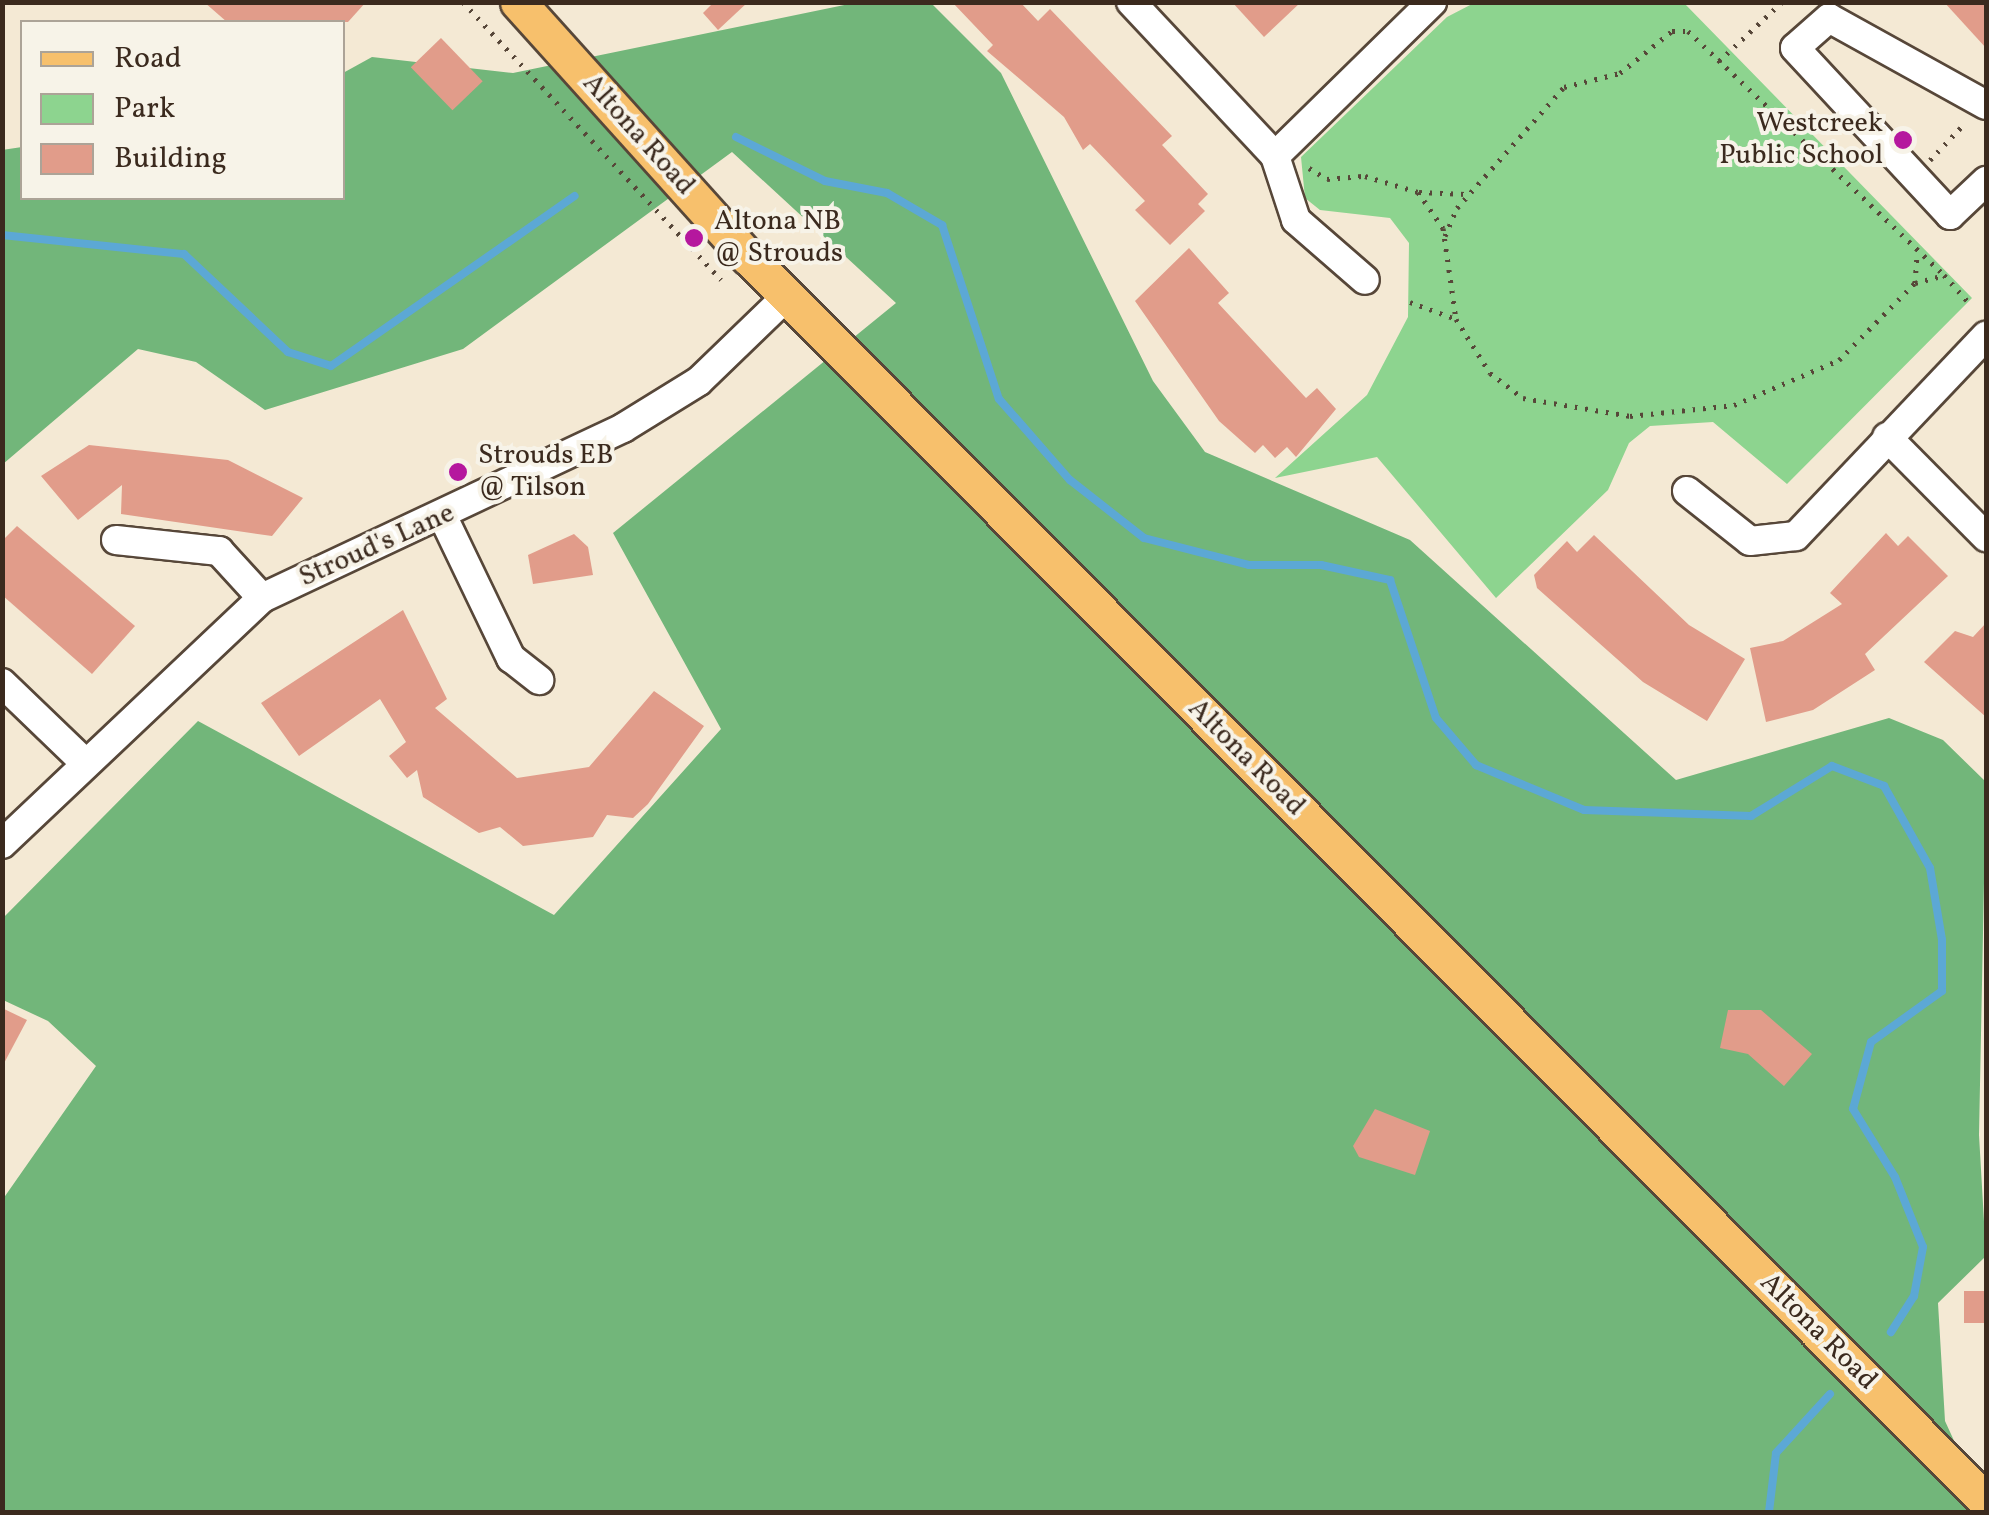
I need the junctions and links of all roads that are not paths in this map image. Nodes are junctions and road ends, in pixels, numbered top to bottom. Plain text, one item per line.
1 (518, 2) edge
2 (1130, 2) edge
3 (1432, 2) edge
4 (1985, 105) edge
5 (1275, 156) junction
6 (1986, 181) edge
7 (1365, 280) dead end
8 (787, 296) junction
9 (1986, 336) edge
10 (1887, 436) junction
11 (1687, 491) dead end
12 (442, 517) junction
13 (1986, 537) edge
14 (116, 540) dead end
15 (262, 598) junction
16 (540, 680) dead end
17 (2, 682) edge
18 (83, 761) junction
19 (2, 844) edge
20 (1986, 1502) edge

1 - 8 main road, Altona Road
2 - 5 street
3 - 5 street
4 - 6 street
5 - 7 street
8 - 12 street, Stroud's Lane
8 - 20 main road, Altona Road
9 - 10 street
10 - 11 street
10 - 13 street
12 - 15 street, Stroud's Lane
12 - 16 street
14 - 15 street
15 - 18 street, Stroud's Lane
17 - 18 street
18 - 19 street, Stroud's Lane

